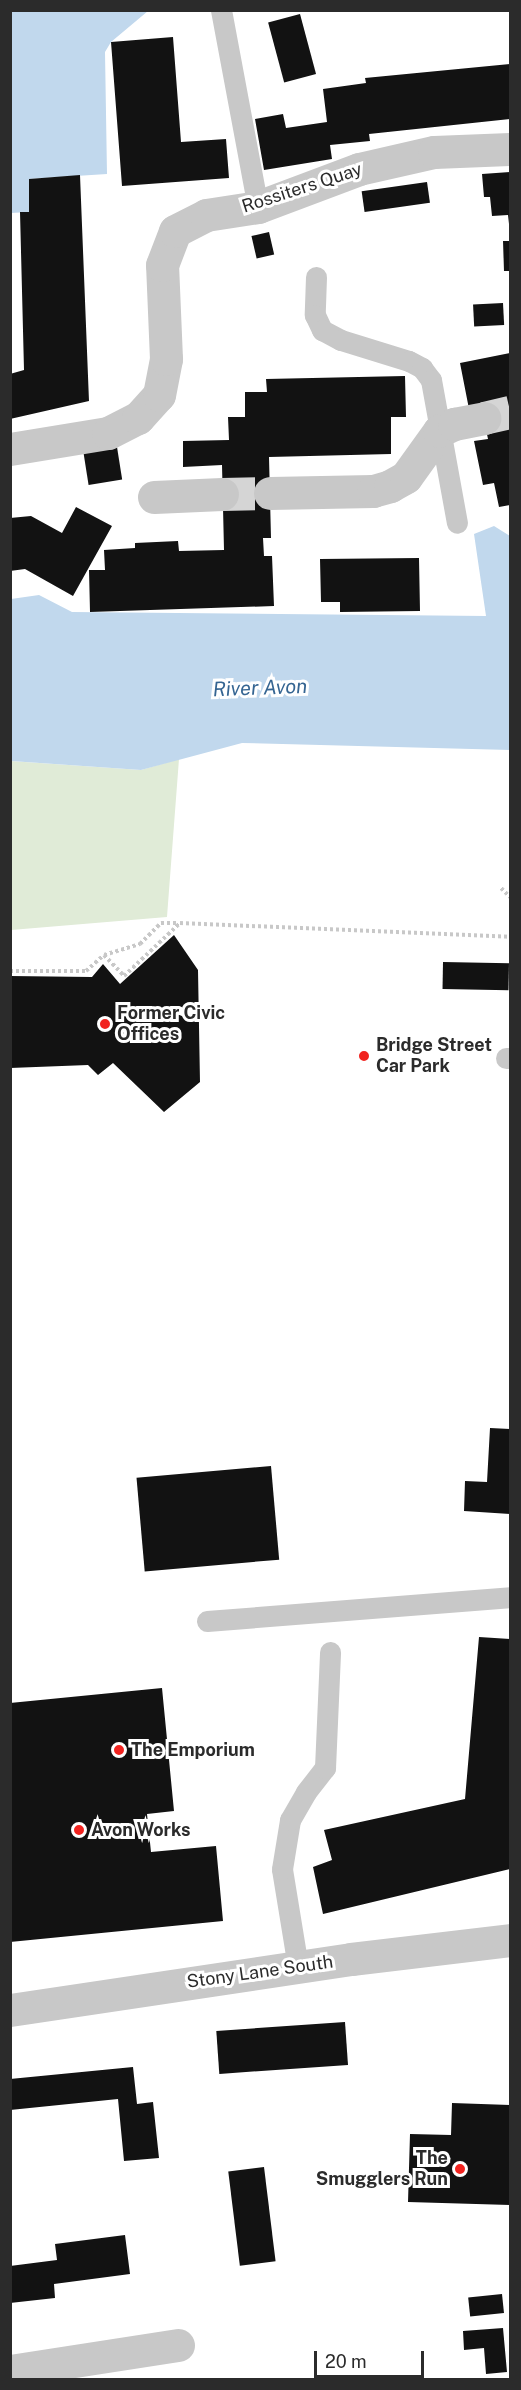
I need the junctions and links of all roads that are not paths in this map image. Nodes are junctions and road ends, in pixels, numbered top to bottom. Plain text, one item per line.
1 (221, 10) edge
2 (510, 149) edge
3 (258, 207) junction
4 (316, 278) dead end
5 (484, 418) tunnel mouth
6 (440, 431) junction
7 (10, 449) edge
8 (270, 493) tunnel mouth
9 (222, 494) tunnel mouth
10 (154, 497) dead end
11 (457, 524) dead end
12 (510, 1597) edge
13 (207, 1621) dead end
14 (330, 1652) dead end
15 (510, 1940) edge
16 (298, 1967) junction
17 (10, 2010) edge
18 (178, 2345) dead end
19 (10, 2371) edge

1 - 3 lane
2 - 3 street, Rossiters Quay
3 - 7 street, Rossiters Quay
4 - 6 lane
5 - 6 street
6 - 8 street
6 - 11 lane
9 - 10 street
12 - 13 lane
14 - 16 lane
15 - 16 street, Stony Lane South
16 - 17 street, Stony Lane South
18 - 19 street

